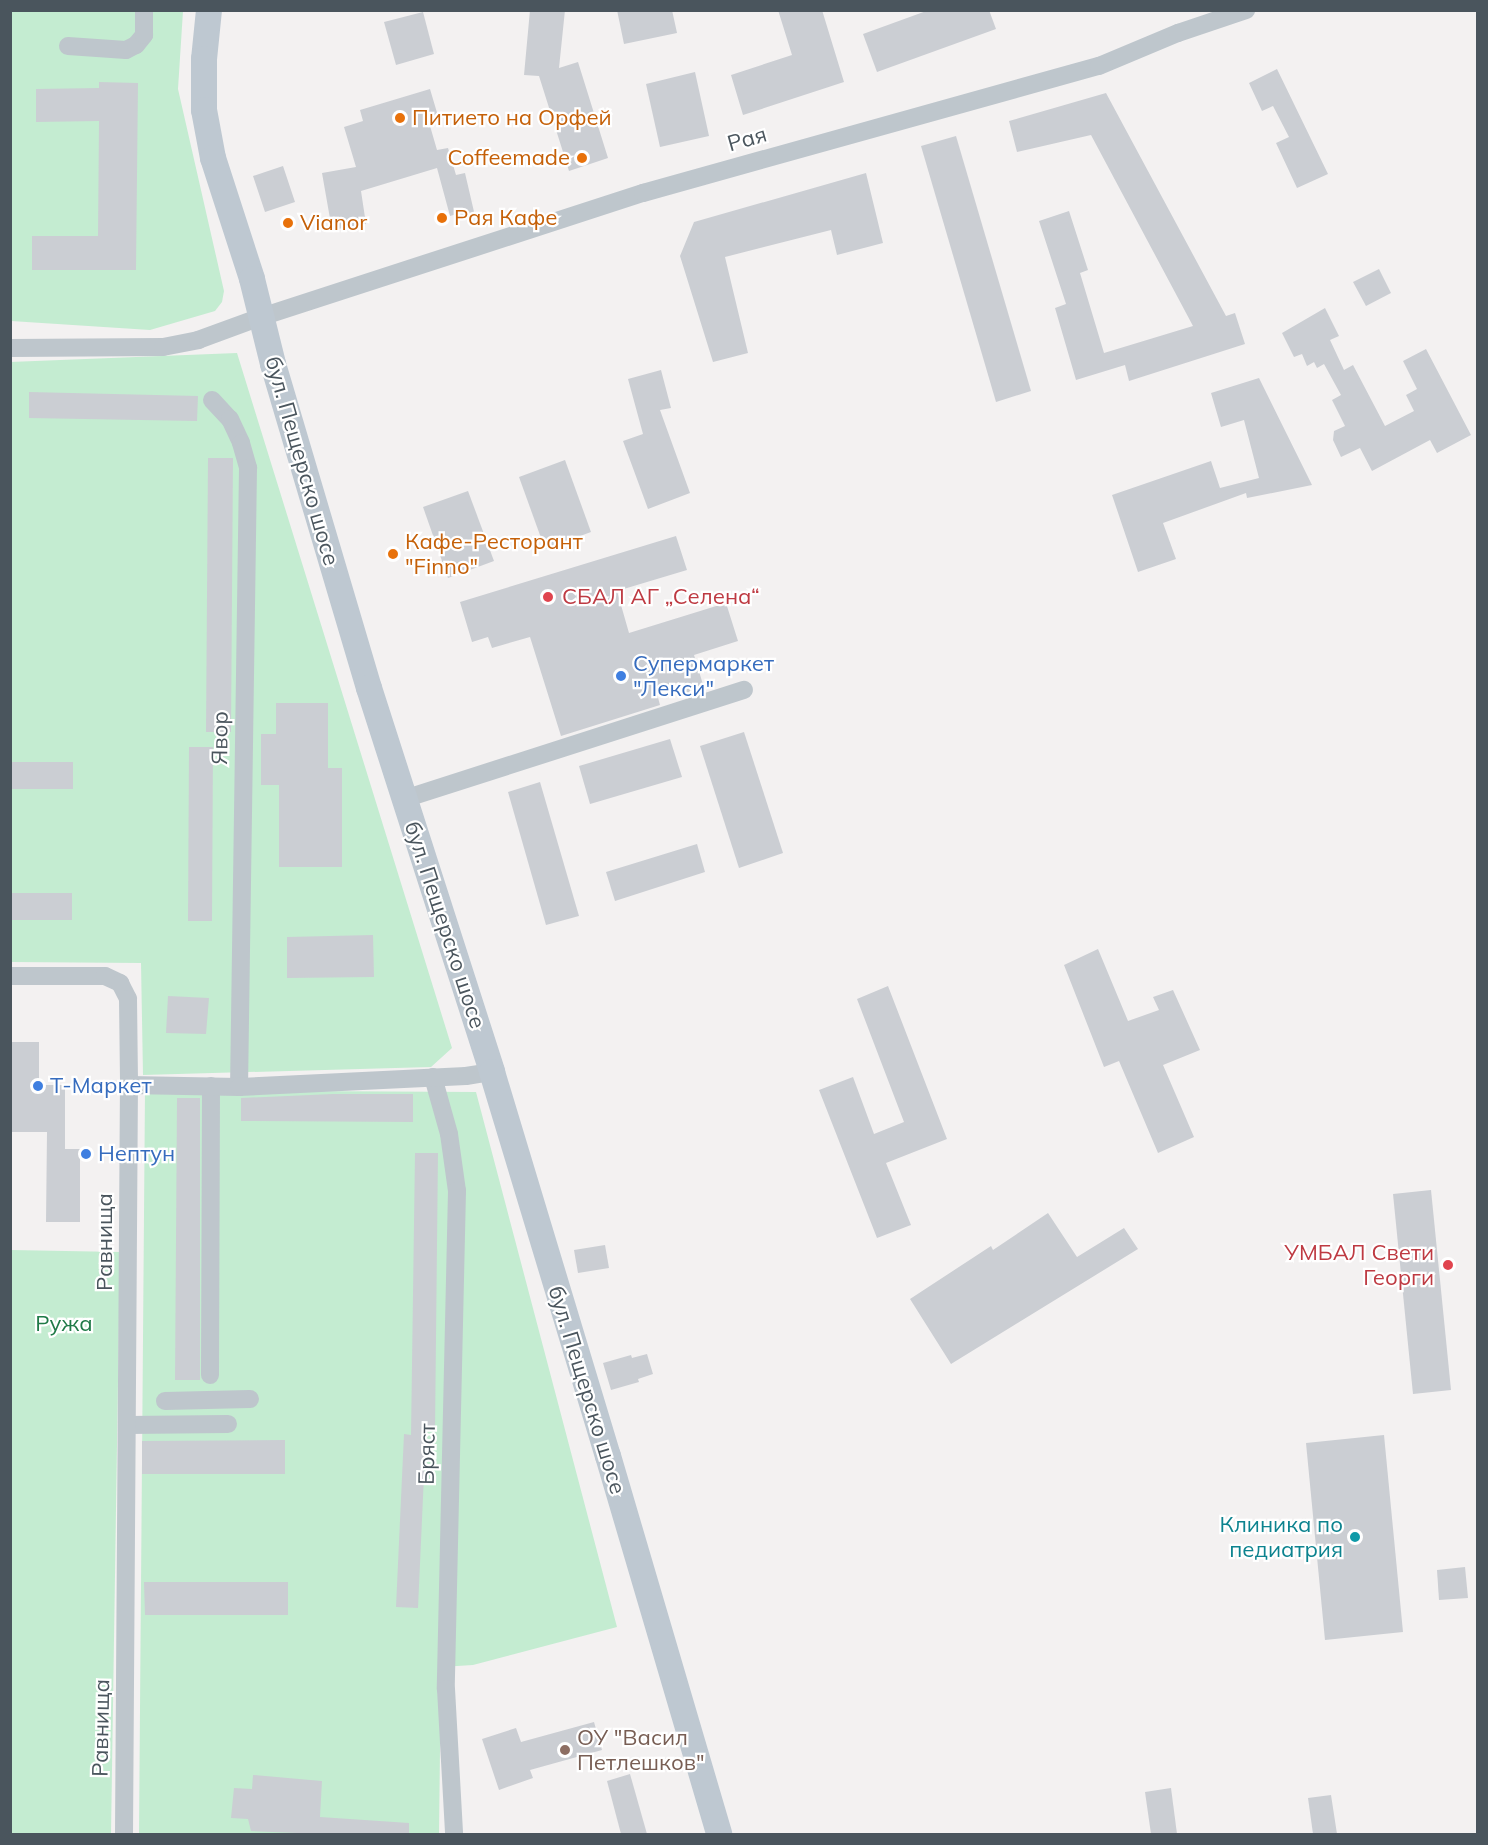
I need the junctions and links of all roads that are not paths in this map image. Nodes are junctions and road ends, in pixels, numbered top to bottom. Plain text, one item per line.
1 (144, 10) edge
2 (209, 10) edge
3 (1246, 10) edge
4 (68, 46) dead end
5 (261, 316) junction
6 (10, 348) edge
7 (213, 400) dead end
8 (744, 690) dead end
9 (404, 799) junction
10 (10, 976) edge
11 (492, 1072) junction
12 (433, 1077) junction
13 (129, 1085) junction
14 (211, 1086) junction
15 (239, 1087) junction
16 (210, 1375) dead end
17 (250, 1400) dead end
18 (165, 1401) dead end
19 (215, 1401) junction
20 (128, 1425) junction
21 (124, 1834) edge
22 (454, 1834) edge
23 (718, 1834) edge

1 - 4 street
2 - 5 main road, бул. Пещерско шосе
3 - 5 street, Рая
5 - 6 street
5 - 9 main road, бул. Пещерско шосе
7 - 15 street, Явор
8 - 9 street
9 - 11 main road, бул. Пещерско шосе
10 - 13 street, Равнища
11 - 12 street
11 - 23 main road, бул. Пещерско шосе
12 - 15 street
12 - 22 street, Бряст
13 - 14 street
13 - 20 street, Равнища
14 - 15 street
14 - 16 street
17 - 19 street
18 - 19 street
19 - 20 street
20 - 21 street, Равнища

